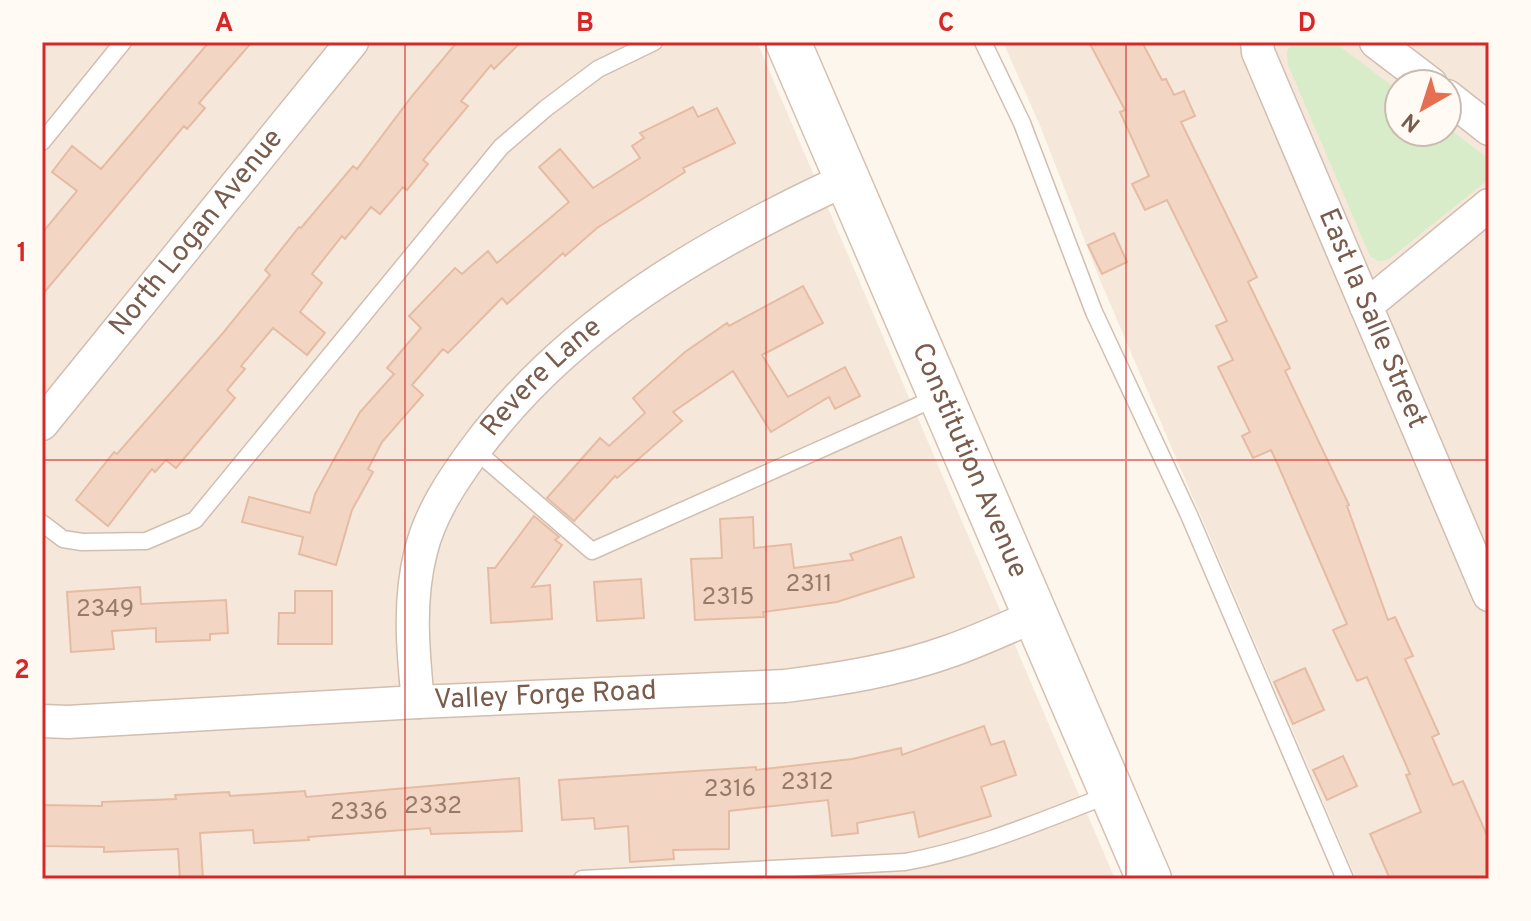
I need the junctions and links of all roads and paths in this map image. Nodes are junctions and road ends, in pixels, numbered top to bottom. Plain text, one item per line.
1 (123, 42) edge
2 (352, 42) edge
3 (654, 42) edge
4 (788, 42) edge
5 (983, 42) edge
6 (1257, 42) edge
7 (1376, 42) edge
8 (1410, 68) edge
9 (1463, 109) edge
10 (1489, 129) edge
11 (42, 142) edge
12 (847, 179) junction
13 (1489, 205) edge
14 (1366, 306) junction
15 (942, 396) junction
16 (42, 424) edge
17 (475, 450) junction
18 (42, 523) edge
19 (1489, 595) edge
20 (1037, 615) junction
21 (418, 702) junction
22 (42, 721) edge
23 (1112, 793) junction
24 (582, 879) edge
25 (1149, 879) edge
26 (1345, 879) edge

1 - 11 lane
2 - 16 street, North Logan Avenue
3 - 18 lane
4 - 12 main road, Constitution Avenue
5 - 26 lane
6 - 14 street, East la Salle Street
7 - 8 street
9 - 10 street
12 - 15 main road, Constitution Avenue
12 - 17 street, Revere Lane
13 - 14 street
14 - 19 street, East la Salle Street
15 - 17 lane
15 - 20 main road, Constitution Avenue
17 - 21 street, Revere Lane
20 - 21 street, Valley Forge Road
20 - 23 main road, Constitution Avenue
21 - 22 street, Valley Forge Road
23 - 24 lane
23 - 25 main road, Constitution Avenue

